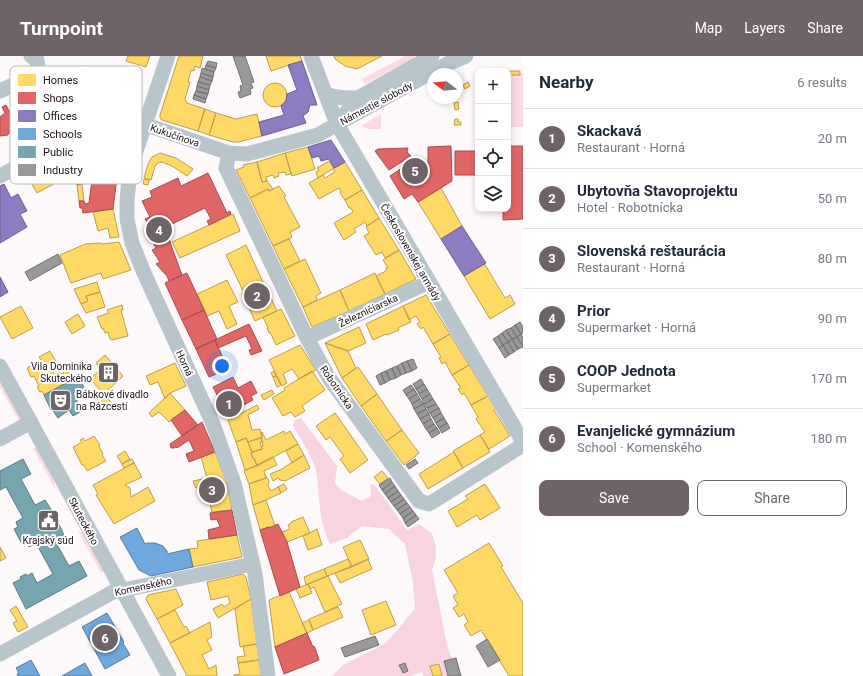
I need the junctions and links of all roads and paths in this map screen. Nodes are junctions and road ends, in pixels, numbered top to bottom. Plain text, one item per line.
1 (31, 56) edge
2 (168, 56) edge
3 (311, 56) edge
4 (432, 56) edge
5 (466, 56) edge
6 (447, 60) edge
7 (38, 66) edge
8 (10, 86) edge
9 (0, 91) edge
10 (326, 94) junction
11 (358, 98) junction
12 (142, 124) edge
13 (337, 124) junction
14 (145, 125) junction
15 (142, 134) edge
16 (229, 153) junction
17 (10, 171) edge
18 (0, 176) edge
19 (129, 184) edge
20 (429, 282) junction
21 (307, 338) junction
22 (0, 366) edge
23 (31, 422) junction
24 (0, 439) edge
25 (523, 442) edge
26 (523, 446) edge
27 (253, 564) junction
28 (122, 590) junction
29 (0, 654) edge
30 (169, 676) edge
31 (268, 676) edge

1 - 7 street
2 - 14 street, Horná
3 - 10 street, Československej armády
4 - 11 street, Námestie slobody
5 - 6 street, Námestie slobody
6 - 13 street, Námestie slobody
8 - 9 street
10 - 11 street, Námestie slobody
10 - 13 street, Československej armády
11 - 13 street, Námestie slobody
12 - 14 street, Kukučínova
13 - 16 street, Kukučínova
13 - 20 street, Československej armády
14 - 15 street, Horná
14 - 16 street, Kukučínova
16 - 21 street, Robotnícka
17 - 18 street, Kukučínova
19 - 27 street, Horná
20 - 21 street, Železničiarska
20 - 25 street, Československej armády
21 - 26 street, Robotnícka
22 - 23 street, Skuteckého
23 - 24 street
23 - 28 street, Skuteckého
27 - 28 street, Komenského
27 - 31 street, Horná
28 - 29 street, Komenského
28 - 30 street, Skuteckého

